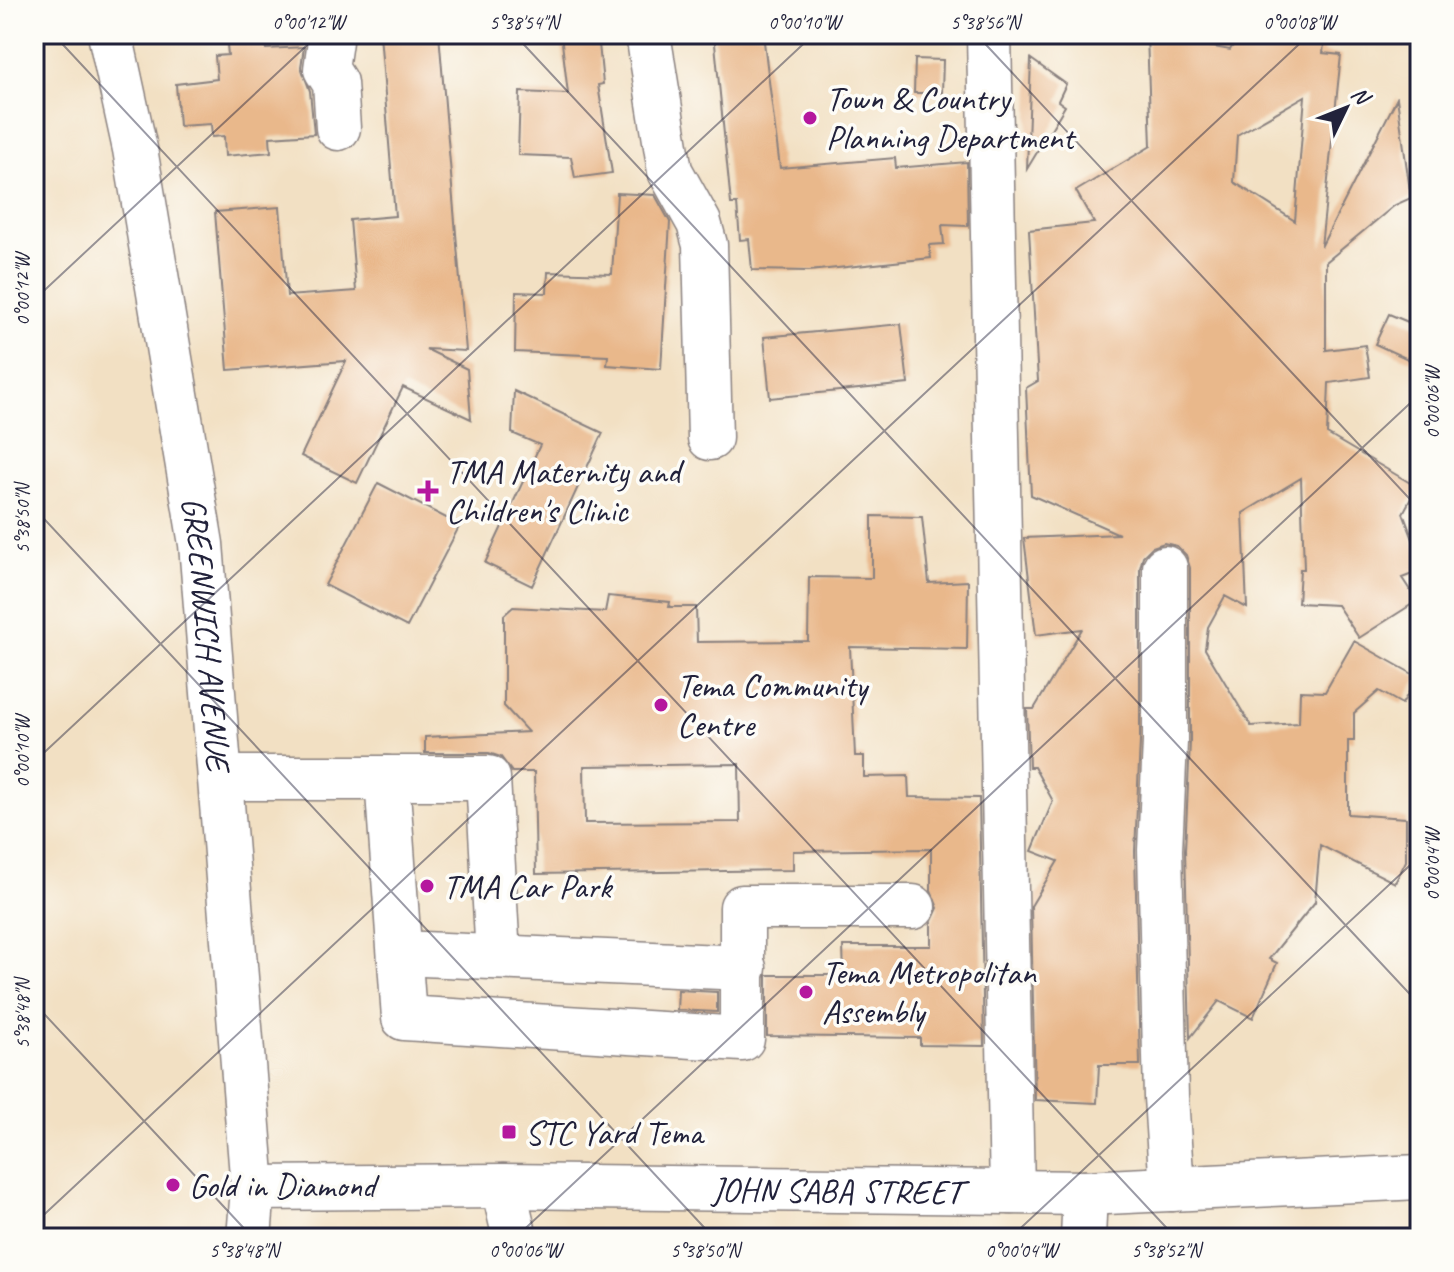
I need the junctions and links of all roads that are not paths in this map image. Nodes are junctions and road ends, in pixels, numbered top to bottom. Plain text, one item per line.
1 (110, 34) edge
2 (331, 34) edge
3 (648, 34) edge
4 (989, 34) edge
5 (338, 128) dead end
6 (710, 438) dead end
7 (1165, 568) dead end
8 (220, 778) junction
9 (387, 778) junction
10 (913, 907) dead end
11 (400, 953) junction
12 (498, 957) junction
13 (566, 960) junction
14 (744, 968) junction
15 (563, 1028) junction
16 (1420, 1177) edge
17 (503, 1186) junction
18 (253, 1188) junction
19 (1172, 1189) junction
20 (1012, 1192) junction
21 (1085, 1193) junction
22 (249, 1238) edge
23 (515, 1238) edge
24 (1083, 1238) edge

1 - 8 street, GREENWICH AVENUE
2 - 5 street
3 - 6 street
4 - 20 street
7 - 19 street
8 - 9 street
8 - 18 street, GREENWICH AVENUE
9 - 11 street
9 - 12 street
10 - 14 street
11 - 12 street
11 - 15 street
12 - 13 street
13 - 14 street
13 - 15 street
14 - 15 street
16 - 19 street, JOHN SABA STREET
17 - 18 street, JOHN SABA STREET
17 - 20 street, JOHN SABA STREET
17 - 23 street
18 - 22 street, GREENWICH AVENUE
19 - 21 street, JOHN SABA STREET
20 - 21 street, JOHN SABA STREET
21 - 24 street

